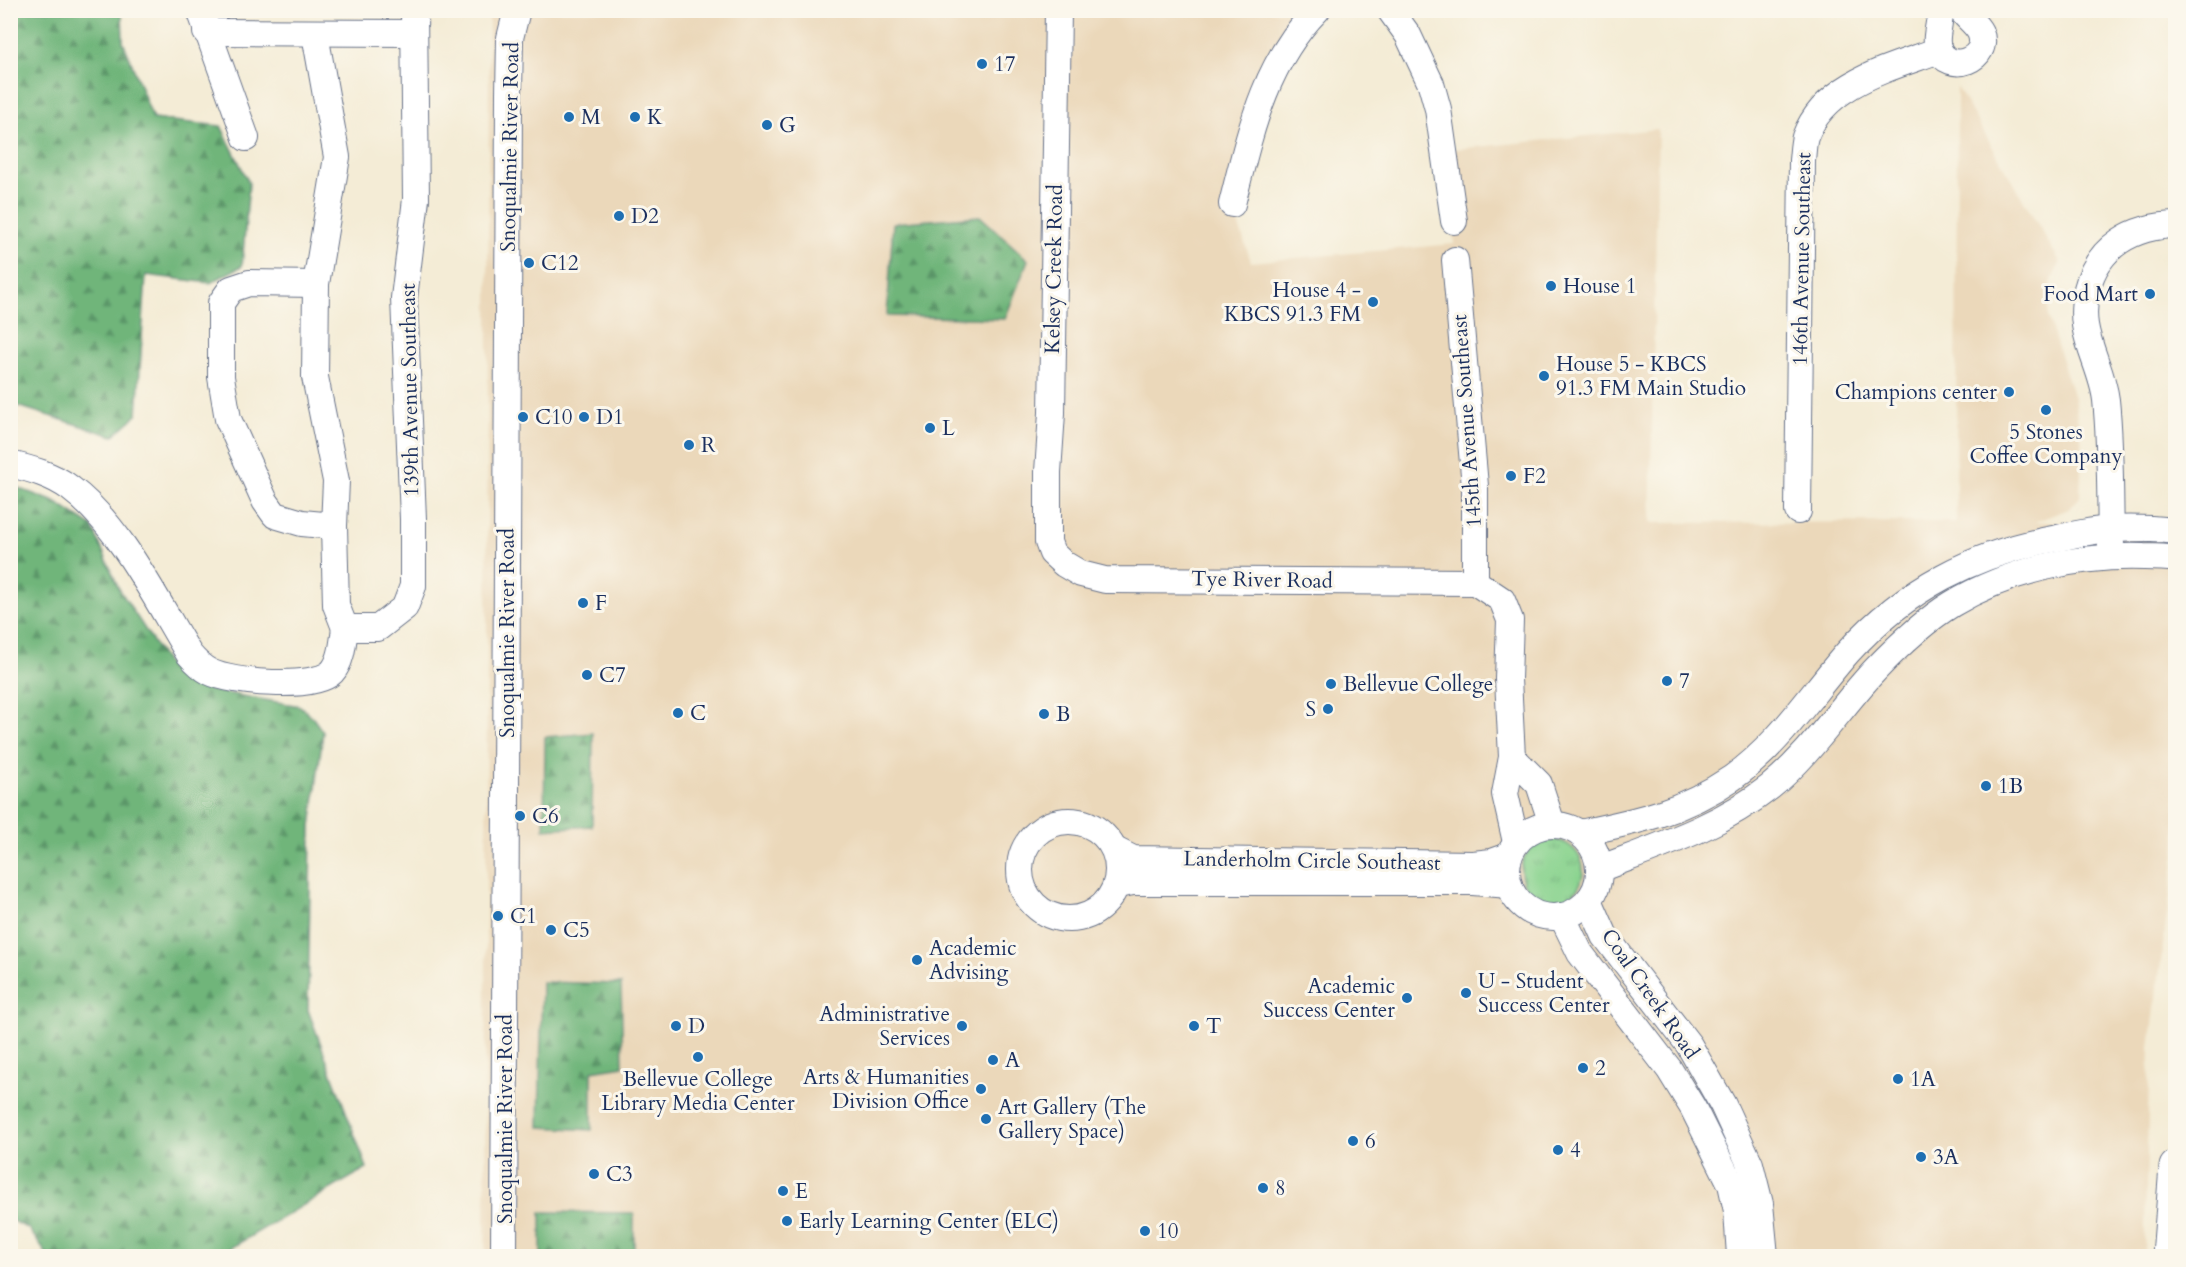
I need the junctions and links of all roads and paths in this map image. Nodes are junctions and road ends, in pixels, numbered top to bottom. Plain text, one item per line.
1 (517, 10) edge
2 (1058, 10) edge
3 (1317, 10) edge
4 (1390, 10) edge
5 (1940, 10) edge
6 (1961, 10) edge
7 (203, 21) edge
8 (414, 22) edge
9 (315, 34) junction
10 (1938, 50) junction
11 (246, 138) dead end
12 (1232, 204) dead end
13 (1454, 221) dead end
14 (2175, 225) edge
15 (1455, 260) dead end
16 (316, 284) junction
17 (10, 464) edge
18 (1798, 511) dead end
19 (334, 526) junction
20 (1047, 527) joint
21 (2111, 529) junction
22 (2175, 531) edge
23 (2111, 556) junction
24 (2175, 559) edge
25 (1476, 582) junction
26 (345, 628) junction
27 (1512, 757) junction
28 (1552, 824) junction
29 (1580, 833) junction
30 (1512, 849) junction
31 (1115, 850) junction
32 (1599, 869) junction
33 (1117, 885) junction
34 (1509, 885) junction
35 (1588, 900) junction
36 (1562, 916) junction
37 (2175, 1167) edge
38 (504, 1257) edge
39 (1740, 1257) edge
40 (1765, 1257) edge
41 (2169, 1257) edge

1 - 38 street, Snoqualmie River Road
2 - 20 street, Kelsey Creek Road
3 - 12 street
4 - 13 street
5 - 10 street
6 - 10 street
7 - 9 street, 139th Avenue Southeast
7 - 11 street, 139th Avenue Southeast
8 - 9 street, 139th Avenue Southeast
8 - 26 street, 139th Avenue Southeast
9 - 16 street
10 - 18 street, 146th Avenue Southeast
14 - 21 street
15 - 25 street, 145th Avenue Southeast
16 - 19 street
16 - 19 street
17 - 26 street
19 - 26 street
20 - 25 street, Tye River Road
21 - 22 street
21 - 23 street
21 - 29 street
23 - 24 street
23 - 32 street
25 - 27 street
27 - 28 street
27 - 30 street
28 - 29 street
28 - 30 street
29 - 32 street
30 - 31 street, Landerholm Circle Southeast
30 - 34 street
31 - 33 street
31 - 33 street
32 - 35 street
33 - 34 street, Landerholm Circle Southeast
34 - 36 street
35 - 36 street
35 - 40 street, Coal Creek Road
36 - 39 street, Coal Creek Road
37 - 41 highway

